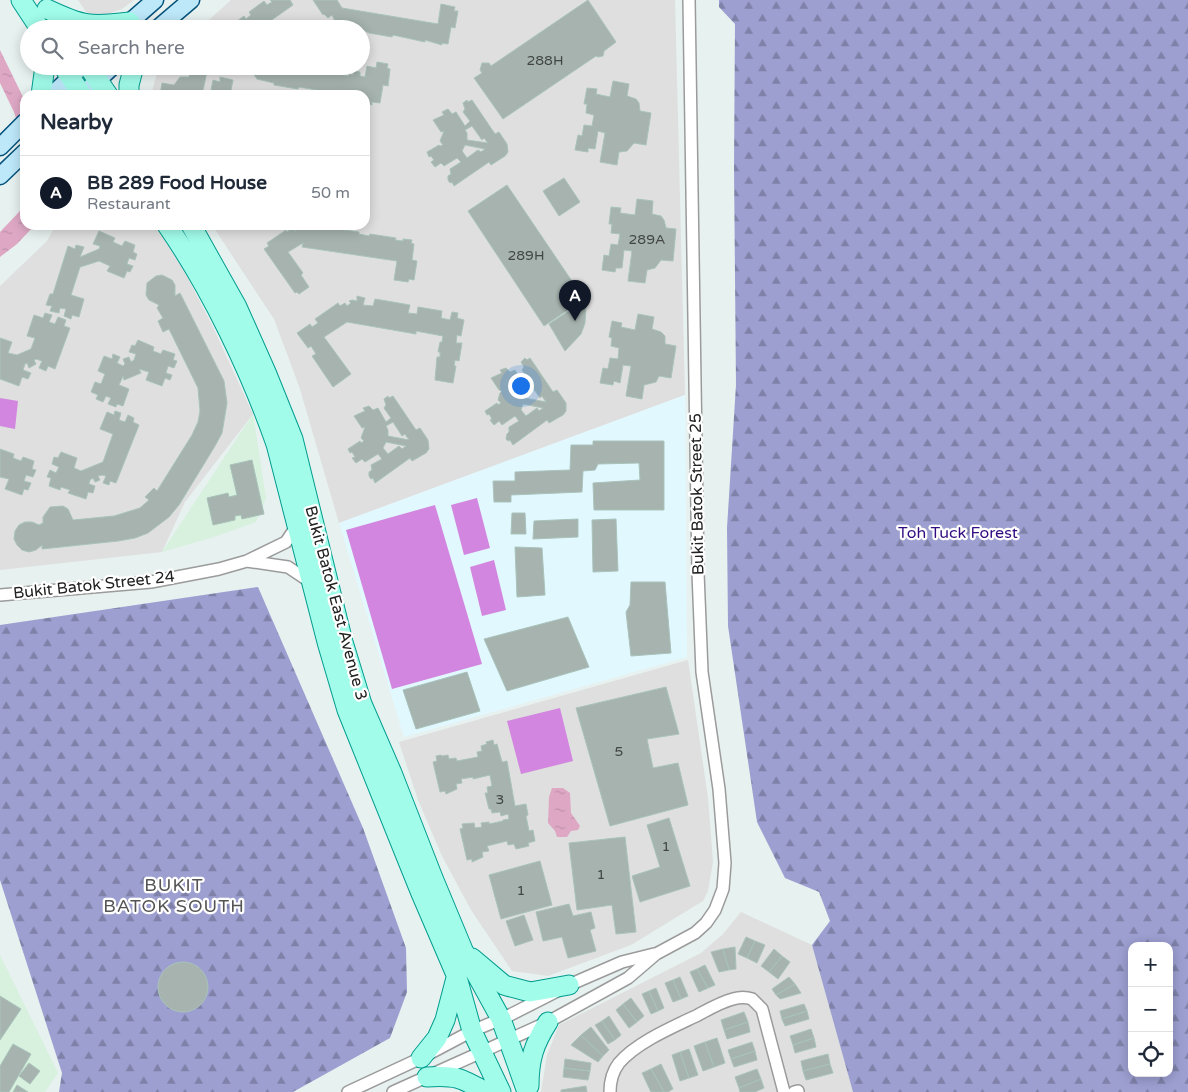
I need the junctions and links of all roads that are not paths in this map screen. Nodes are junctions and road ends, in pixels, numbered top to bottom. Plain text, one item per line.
1 (22, 0) edge
2 (155, 0) edge
3 (191, 0) edge
4 (688, 0) edge
5 (41, 18) edge
6 (62, 20) edge
7 (132, 20) edge
8 (168, 20) edge
9 (44, 75) edge
10 (68, 75) edge
11 (74, 75) edge
12 (132, 75) edge
13 (98, 80) edge
14 (42, 90) edge
15 (56, 90) edge
16 (80, 90) edge
17 (87, 90) edge
18 (129, 90) edge
19 (20, 127) edge
20 (0, 147) edge
21 (20, 157) edge
22 (0, 176) edge
23 (170, 230) edge
24 (194, 230) edge
25 (295, 519) junction
26 (247, 561) junction
27 (312, 583) junction
28 (0, 595) edge
29 (463, 950) junction
30 (656, 954) junction
31 (457, 976) junction
32 (569, 985) junction
33 (501, 1019) junction
34 (548, 1022) junction
35 (472, 1030) junction
36 (509, 1039) junction
37 (480, 1051) junction
38 (421, 1058) junction
39 (427, 1077) junction
40 (348, 1092) edge
41 (393, 1092) edge
42 (486, 1092) edge
43 (501, 1092) edge
44 (528, 1092) edge
45 (610, 1092) edge
46 (784, 1092) edge

1 - 5 main road
2 - 7 main road
3 - 8 main road
4 - 30 street, Bukit Batok Street 25
5 - 6 main road
9 - 14 main road
10 - 15 main road
11 - 16 main road
12 - 18 main road
13 - 17 main road
19 - 20 main road
21 - 22 main road
23 - 25 main road, Bukit Batok East Avenue 3
24 - 29 main road, Bukit Batok East Avenue 3
25 - 26 street, Bukit Batok Street 24
25 - 27 main road, Bukit Batok East Avenue 3
26 - 27 street, Bukit Batok Street 24
26 - 28 street, Bukit Batok Street 24
27 - 31 main road, Bukit Batok East Avenue 3
29 - 32 main road
29 - 33 main road, Bukit Batok East Avenue 3
30 - 32 street, Bukit Batok Street 25
30 - 34 street, Bukit Batok Street 25
31 - 35 main road, Bukit Batok East Avenue 3
31 - 38 main road
32 - 33 street, Bukit Batok Street 25
33 - 35 street, Bukit Batok Street 25
33 - 36 main road, Bukit Batok East Avenue 3
34 - 36 street, Bukit Batok Street 25
34 - 44 main road
35 - 37 main road, Bukit Batok East Avenue 3
35 - 38 street, Bukit Batok Street 25
36 - 37 street, Bukit Batok Street 25
36 - 44 main road, Bukit Batok East Avenue 3
37 - 39 street, Bukit Batok Street 25
37 - 43 main road, Bukit Batok East Avenue 3
38 - 40 street, Bukit Batok Street 25
39 - 41 street, Bukit Batok Street 25
39 - 42 main road
45 - 46 street

